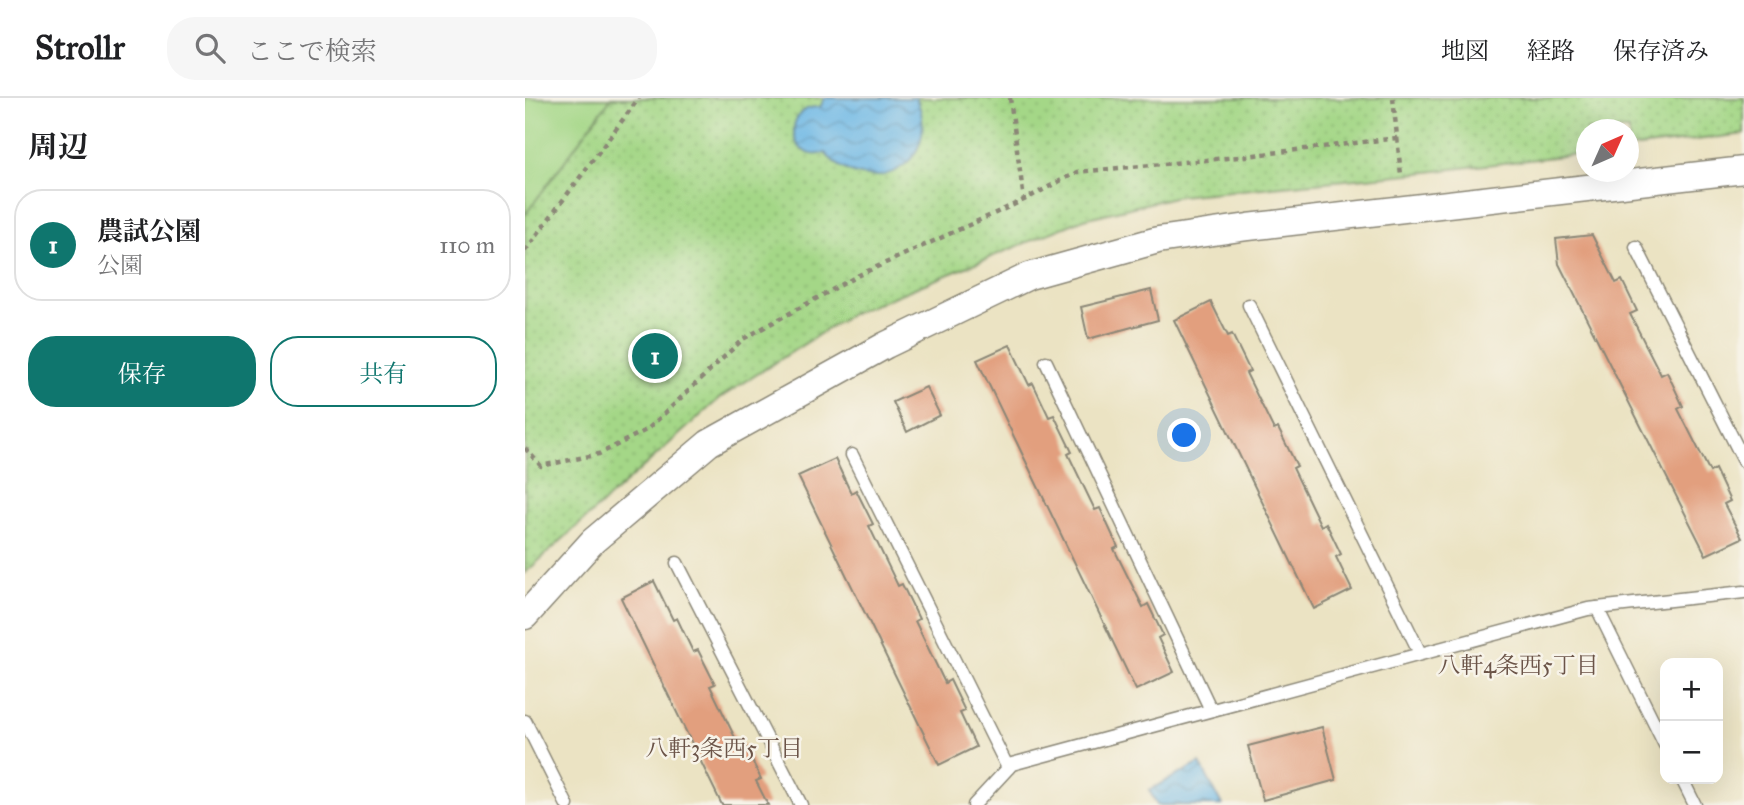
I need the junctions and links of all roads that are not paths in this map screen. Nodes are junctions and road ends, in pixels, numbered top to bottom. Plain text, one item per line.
1 (1744, 170) edge
2 (1636, 247) dead end
3 (1249, 305) dead end
4 (1046, 362) dead end
5 (852, 455) dead end
6 (1744, 461) edge
7 (677, 563) dead end
8 (1744, 592) edge
9 (1597, 608) junction
10 (525, 616) edge
11 (1420, 653) junction
12 (1211, 710) junction
13 (525, 721) edge
14 (1660, 735) edge
15 (1009, 768) junction
16 (1684, 784) edge
17 (567, 805) edge
18 (801, 805) edge
19 (974, 805) edge
20 (1695, 805) edge

1 - 10 street
2 - 6 lane
3 - 11 lane
4 - 12 lane
5 - 15 lane
7 - 18 lane
8 - 9 lane
9 - 11 lane
9 - 14 lane
11 - 12 lane
12 - 15 lane
13 - 17 lane
15 - 19 lane
16 - 20 lane

